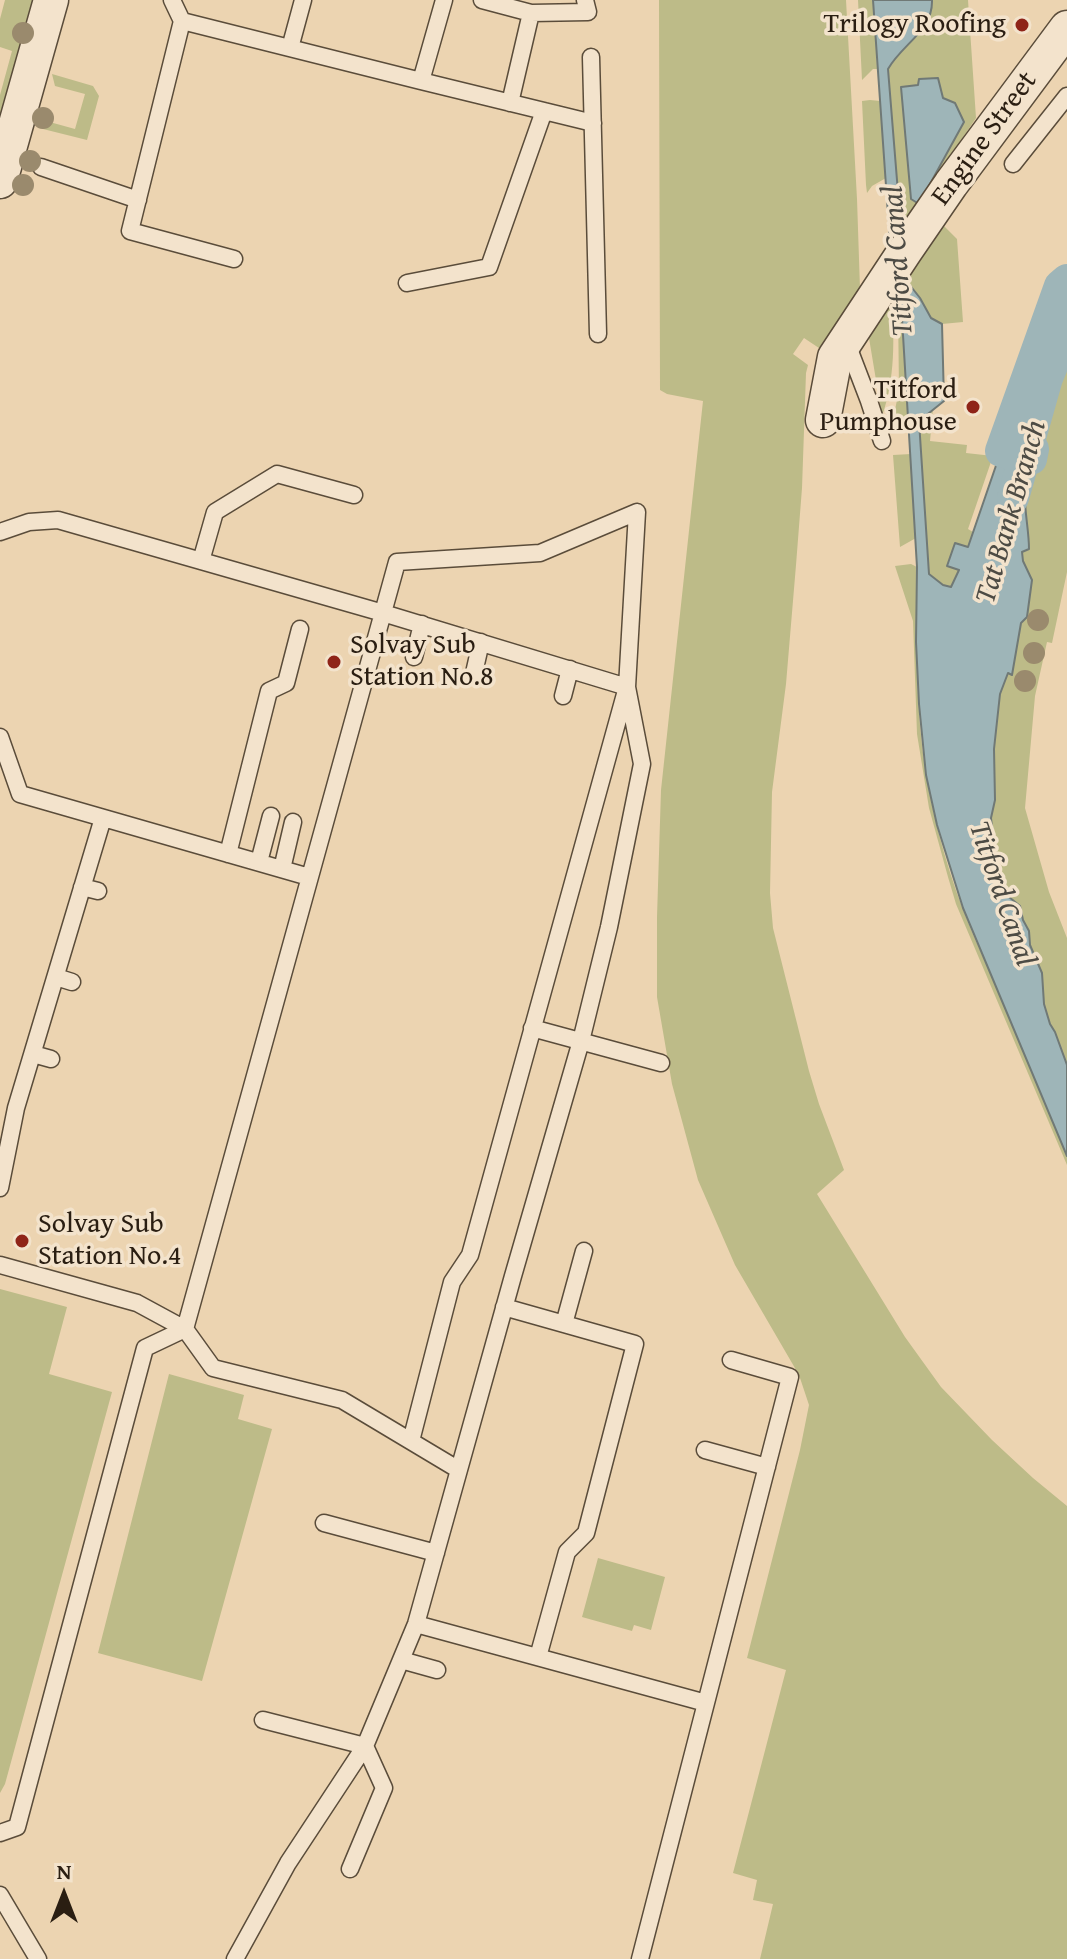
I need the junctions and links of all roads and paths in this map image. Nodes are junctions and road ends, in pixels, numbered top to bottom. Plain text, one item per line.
1 (51, 0) edge
2 (172, 0) edge
3 (303, 0) edge
4 (444, 0) edge
5 (482, 0) edge
6 (585, 0) edge
7 (531, 13) junction
8 (182, 21) junction
9 (1067, 28) edge
10 (290, 48) junction
11 (591, 57) dead end
12 (421, 81) junction
13 (1067, 96) edge
14 (510, 103) junction
15 (544, 111) junction
16 (593, 123) junction
17 (1013, 164) dead end
18 (41, 167) dead end
19 (0, 181) edge
20 (138, 200) junction
21 (234, 259) dead end
22 (407, 283) dead end
23 (598, 334) dead end
24 (846, 339) junction
25 (823, 420) dead end
26 (882, 441) dead end
27 (354, 495) dead end
28 (0, 532) edge
29 (201, 561) junction
30 (383, 613) junction
31 (422, 624) junction
32 (300, 629) dead end
33 (481, 642) junction
34 (414, 657) dead end
35 (570, 669) junction
36 (474, 673) dead end
37 (627, 687) junction
38 (563, 696) dead end
39 (0, 737) edge
40 (271, 816) dead end
41 (103, 818) junction
42 (293, 822) dead end
43 (228, 854) junction
44 (259, 862) junction
45 (282, 869) junction
46 (309, 877) junction
47 (56, 977) junction
48 (72, 982) dead end
49 (530, 1021) junction
50 (581, 1041) junction
51 (33, 1054) junction
52 (51, 1059) dead end
53 (661, 1063) dead end
54 (0, 1188) edge
55 (584, 1251) dead end
56 (0, 1265) edge
57 (504, 1307) junction
58 (564, 1324) junction
59 (185, 1329) junction
60 (731, 1360) dead end
61 (411, 1441) junction
62 (705, 1450) dead end
63 (767, 1467) junction
64 (459, 1470) junction
65 (324, 1523) dead end
66 (436, 1553) junction
67 (416, 1624) junction
68 (538, 1657) junction
69 (401, 1660) junction
70 (437, 1670) dead end
71 (678, 1695) junction
72 (706, 1703) junction
73 (673, 1713) dead end
74 (263, 1720) dead end
75 (365, 1746) junction
76 (0, 1833) edge
77 (350, 1869) dead end
78 (0, 1895) edge
79 (38, 1959) edge
80 (235, 1959) edge
81 (640, 1959) edge

1 - 19 street
2 - 8 lane
3 - 10 lane
4 - 12 lane
5 - 7 lane
6 - 7 lane
7 - 14 lane
8 - 10 lane
8 - 20 lane
9 - 24 street, Engine Street
10 - 12 lane
11 - 16 lane
12 - 14 lane
13 - 17 lane
14 - 15 lane
15 - 16 lane
15 - 22 lane
16 - 23 lane
18 - 20 lane
20 - 21 lane
24 - 25 street
24 - 26 lane
27 - 29 lane
28 - 29 lane
29 - 30 lane
30 - 31 lane
30 - 37 lane
30 - 46 lane
31 - 33 lane
31 - 34 lane
32 - 43 lane
33 - 35 lane
33 - 36 lane
35 - 37 lane
35 - 38 lane
37 - 49 lane
37 - 50 lane
39 - 41 lane
40 - 44 lane
41 - 43 lane
41 - 47 lane
42 - 45 lane
43 - 44 lane
44 - 45 lane
45 - 46 lane
46 - 59 lane
47 - 48 lane
47 - 51 lane
49 - 50 lane
49 - 61 lane
50 - 53 lane
50 - 57 lane
51 - 52 lane
51 - 54 lane
55 - 58 lane
56 - 59 lane
57 - 58 lane
57 - 64 lane
58 - 68 lane
59 - 61 lane
59 - 76 lane
60 - 63 lane
61 - 64 lane
62 - 63 lane
63 - 72 lane
64 - 66 lane
65 - 66 lane
66 - 67 lane
67 - 68 lane
67 - 69 lane
68 - 71 lane
69 - 70 lane
69 - 75 lane
71 - 72 lane
71 - 73 lane
72 - 81 lane
74 - 75 lane
75 - 77 lane
75 - 80 lane
78 - 79 lane

